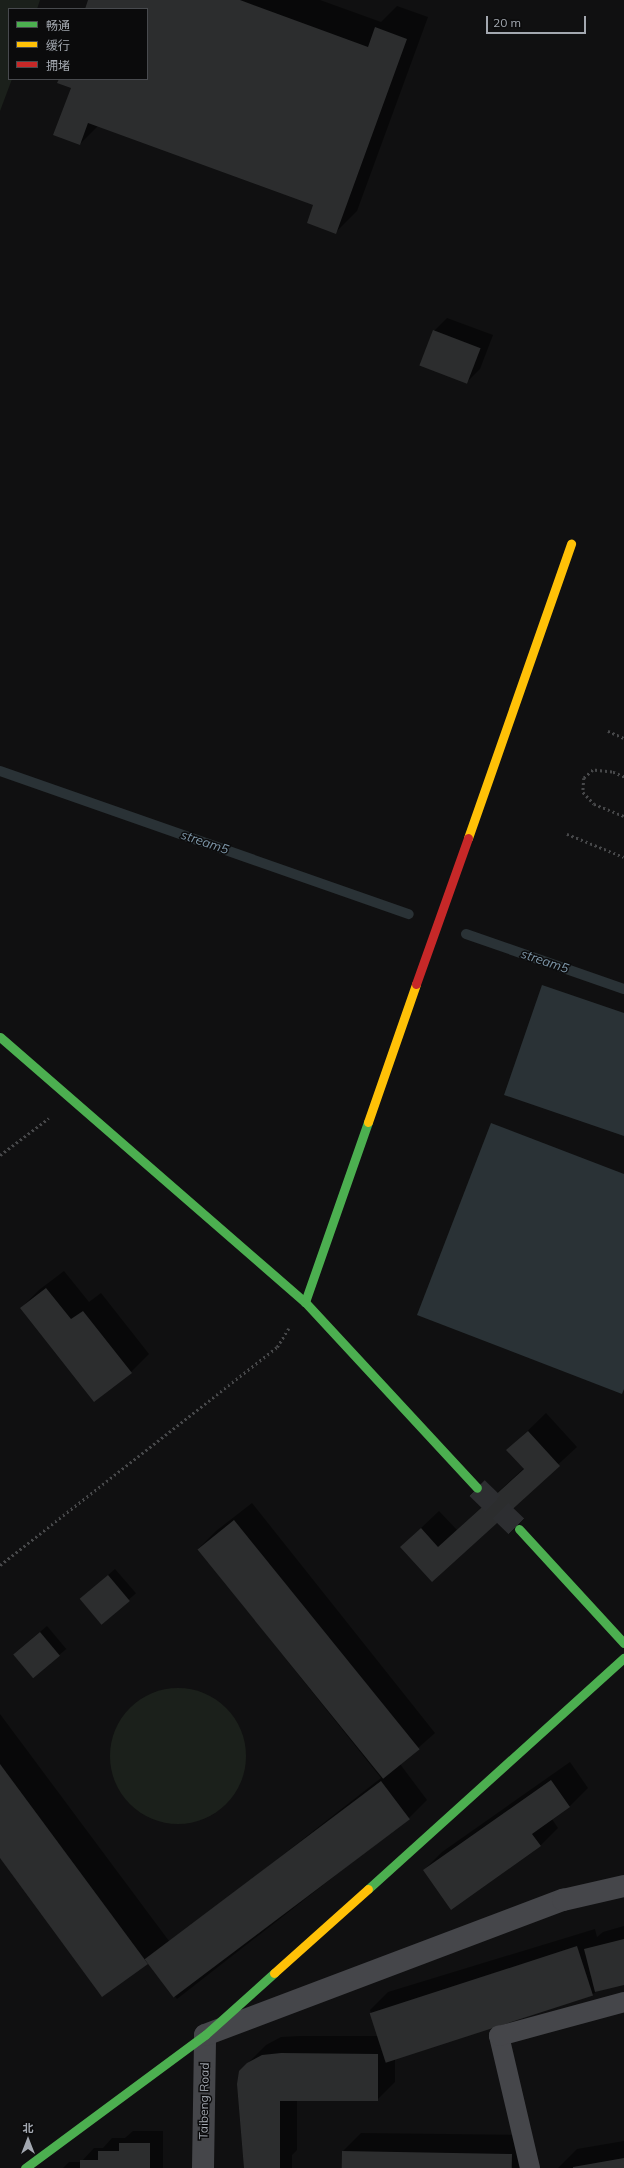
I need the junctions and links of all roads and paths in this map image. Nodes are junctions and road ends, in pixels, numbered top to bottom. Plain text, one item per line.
1 (571, 544) dead end
2 (608, 731) dead end
3 (624, 738) edge
4 (624, 777) edge
5 (624, 816) edge
6 (567, 834) dead end
7 (624, 857) edge
8 (0, 1037) edge
9 (73, 1100) junction
10 (0, 1155) edge
11 (305, 1302) junction
12 (477, 1488) tunnel mouth
13 (519, 1529) tunnel mouth
14 (0, 1565) edge
15 (624, 1643) edge
16 (624, 1658) edge
17 (624, 1886) edge
18 (624, 2002) edge
19 (205, 2035) junction
20 (25, 2168) edge
21 (203, 2168) edge
22 (530, 2168) edge

1 - 11 street
2 - 3 path
4 - 5 path
6 - 7 path
8 - 9 street
9 - 10 path
9 - 11 street
11 - 12 street
11 - 14 path
13 - 15 street
16 - 19 street
17 - 19 street
18 - 22 lane
19 - 20 street
19 - 21 street, Taibeng Road

